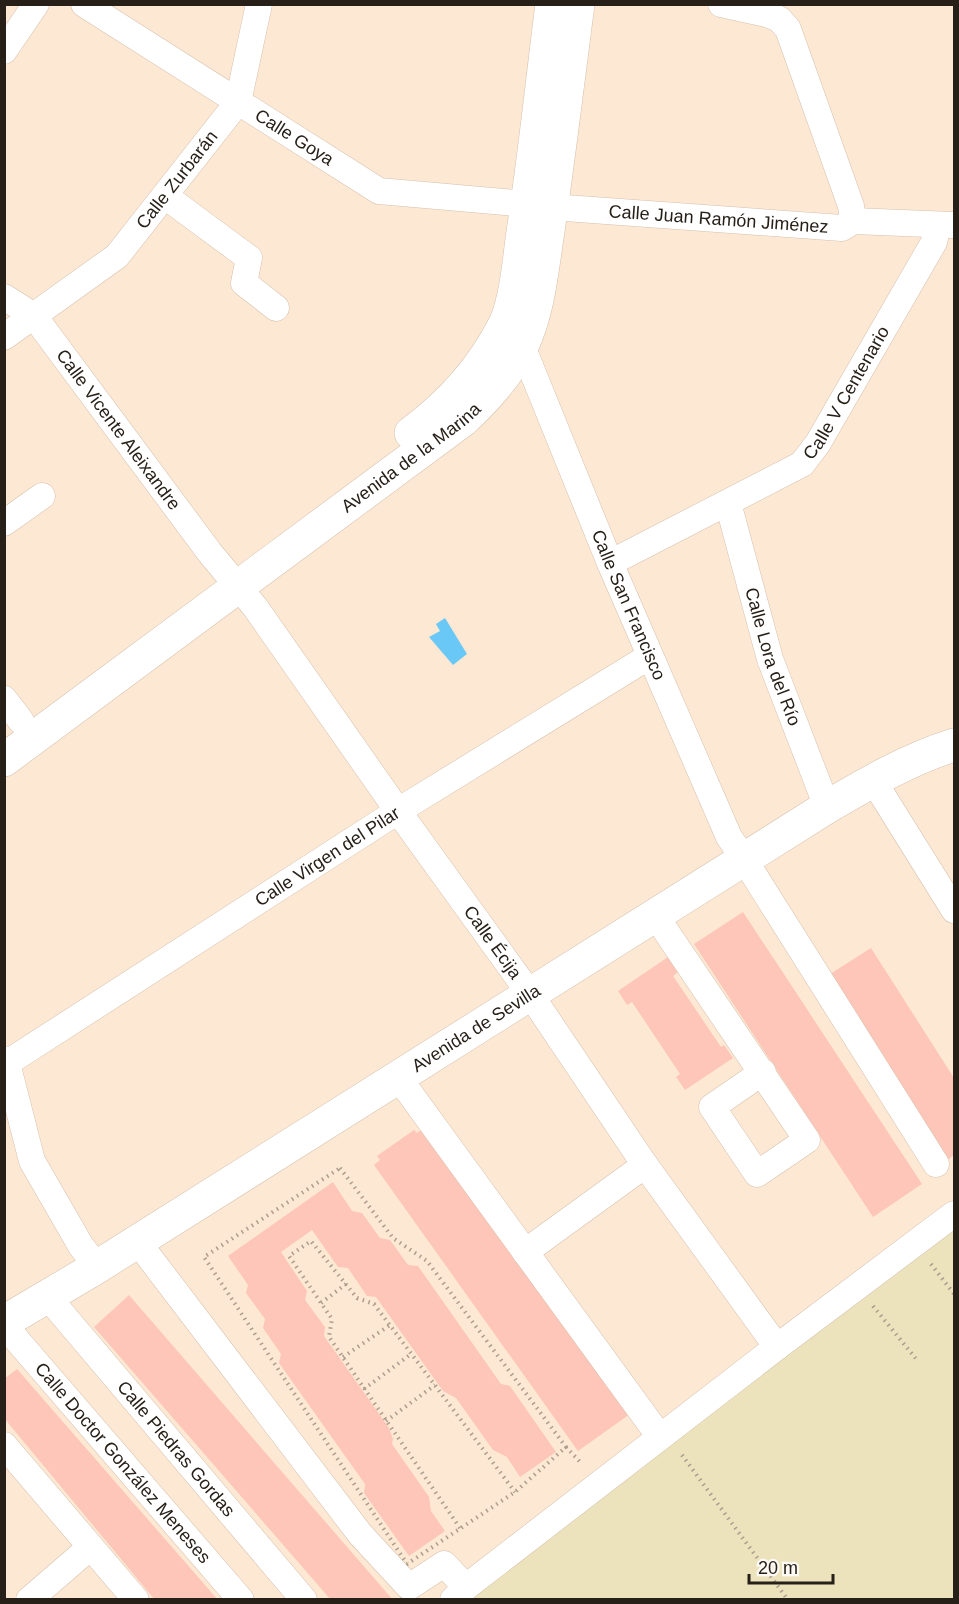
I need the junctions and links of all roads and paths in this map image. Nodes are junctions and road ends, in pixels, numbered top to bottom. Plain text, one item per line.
1 (36, 4) edge
2 (84, 4) edge
3 (259, 4) edge
4 (552, 4) edge
5 (578, 4) edge
6 (721, 4) edge
7 (4, 51) edge
8 (238, 102) junction
9 (165, 196) junction
10 (540, 206) junction
11 (853, 221) junction
12 (945, 235) edge
13 (4, 297) edge
14 (276, 308) dead end
15 (34, 316) junction
16 (4, 337) edge
17 (522, 346) junction
18 (42, 496) dead end
19 (728, 503) junction
20 (4, 523) edge
21 (610, 563) junction
22 (231, 579) junction
23 (650, 656) junction
24 (10, 718) edge
25 (954, 745) edge
26 (4, 760) edge
27 (873, 780) junction
28 (827, 807) junction
29 (398, 811) junction
30 (744, 859) junction
31 (954, 910) edge
32 (655, 915) junction
33 (530, 994) junction
34 (6, 1061) edge
35 (763, 1072) dead end
36 (398, 1077) junction
37 (936, 1164) dead end
38 (645, 1165) junction
39 (954, 1214) edge
40 (137, 1241) junction
41 (525, 1252) junction
42 (97, 1267) junction
43 (346, 1284) junction
44 (857, 1287) junction
45 (47, 1296) junction
46 (321, 1304) junction
47 (4, 1323) edge
48 (390, 1325) junction
49 (777, 1347) junction
50 (411, 1354) junction
51 (343, 1357) junction
52 (917, 1360) dead end
53 (435, 1385) junction
54 (364, 1389) junction
55 (386, 1421) junction
56 (663, 1435) junction
57 (4, 1445) edge
58 (566, 1447) junction
59 (584, 1465) dead end
60 (515, 1492) junction
61 (460, 1528) junction
62 (80, 1556) dead end
63 (460, 1593) edge
64 (28, 1599) edge
65 (136, 1599) edge
66 (241, 1599) edge
67 (304, 1599) edge
68 (788, 1599) edge

1 - 7 street
2 - 8 street, Calle Goya
3 - 8 street, Calle Zurbarán
4 - 10 street, Avenida de la Marina
5 - 10 street, Avenida de la Marina
6 - 11 street
8 - 9 street, Calle Zurbarán
8 - 10 street, Calle Goya
9 - 14 street
9 - 15 street, Calle Zurbarán
10 - 11 street, Calle Juan Ramón Jiménez
10 - 17 street, Avenida de la Marina
10 - 22 street, Avenida de la Marina
11 - 12 street, Calle Juan Ramón Jiménez
12 - 19 street, Calle V Centenario
13 - 15 street, Calle Vicente Aleixandre
15 - 16 street, Calle Zurbarán
15 - 22 street, Calle Vicente Aleixandre
17 - 21 street, Calle San Francisco
17 - 22 street, Avenida de la Marina
18 - 20 street
19 - 21 street, Calle V Centenario
19 - 28 street, Calle Lora del Río
21 - 23 street, Calle San Francisco
22 - 24 street, Avenida de la Marina
22 - 26 street, Avenida de la Marina
22 - 29 street, Calle Écija
23 - 29 street, Calle Virgen del Pilar
23 - 30 street, Calle San Francisco
25 - 27 street, Avenida de Sevilla
27 - 28 street, Avenida de Sevilla
27 - 31 street
28 - 30 street, Avenida de Sevilla
29 - 33 street, Calle Écija
29 - 34 street, Calle Virgen del Pilar
30 - 32 street, Avenida de Sevilla
30 - 37 street, Calle San Francisco
32 - 33 street, Avenida de Sevilla
32 - 35 street
33 - 36 street, Avenida de Sevilla
33 - 38 street, Calle Écija
34 - 42 street
36 - 40 street, Avenida de Sevilla
36 - 41 street
38 - 41 street
38 - 49 street, Calle Écija
39 - 44 street
40 - 42 street, Avenida de Sevilla
40 - 63 street
41 - 56 street
42 - 45 street, Avenida de Sevilla
43 - 46 path
43 - 46 path
43 - 48 path
44 - 49 street
44 - 52 path
45 - 47 street, Avenida de Sevilla
45 - 67 street, Calle Piedras Gordas
46 - 51 path
47 - 66 street, Calle Doctor González Meneses
48 - 50 path
48 - 51 path
49 - 56 street
50 - 53 path
50 - 54 path
51 - 54 path
53 - 55 path
53 - 60 path
54 - 55 path
55 - 61 path
56 - 63 street
56 - 68 path
57 - 65 street
58 - 59 path
58 - 60 path
58 - 61 path
60 - 61 path
62 - 64 street

